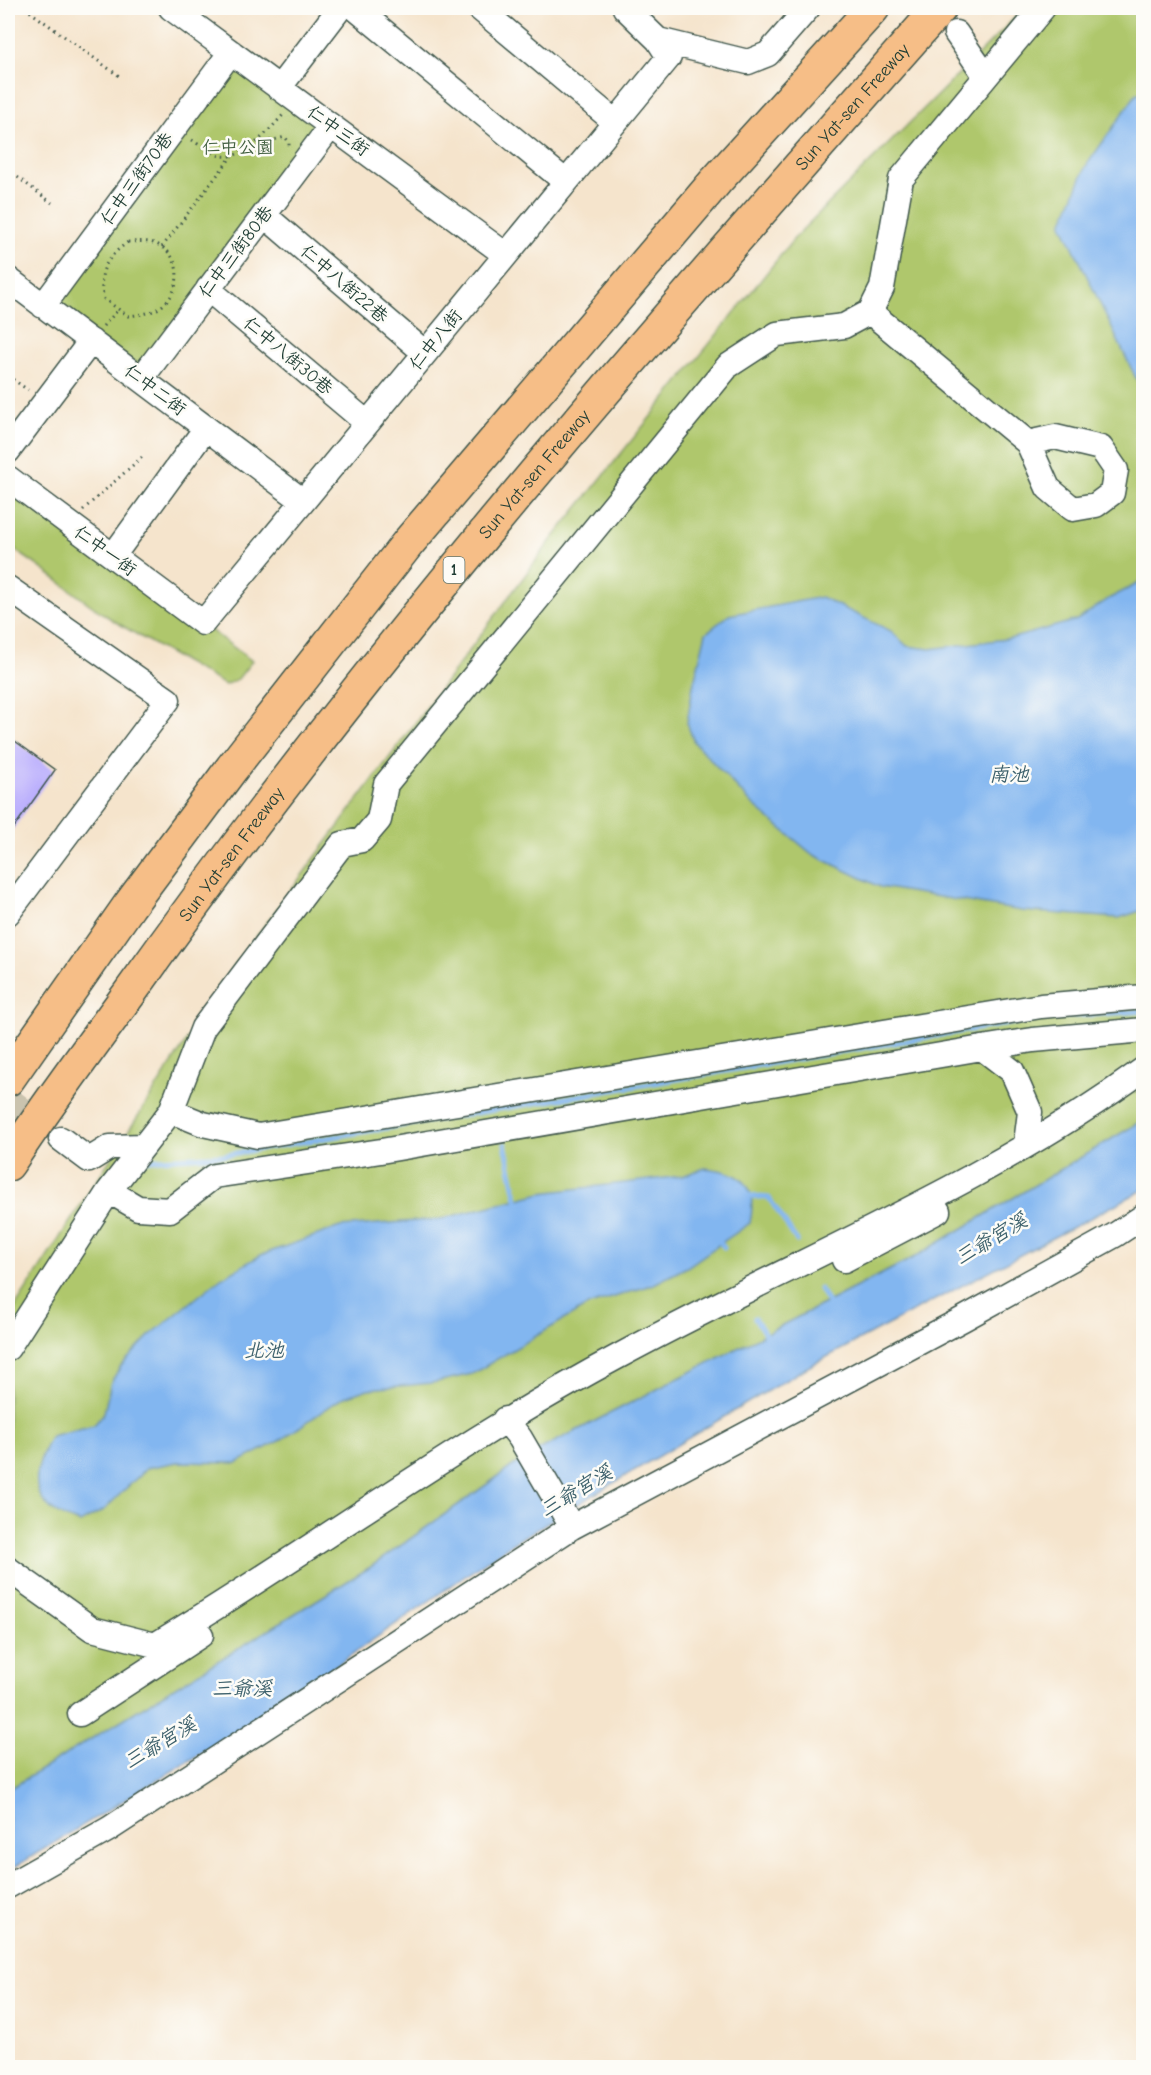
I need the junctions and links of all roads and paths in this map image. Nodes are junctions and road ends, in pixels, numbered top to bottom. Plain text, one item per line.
1 (25, 8) edge
2 (171, 8) edge
3 (479, 8) edge
4 (624, 8) edge
5 (808, 8) edge
6 (873, 8) edge
7 (1043, 8) edge
8 (339, 9) edge
9 (948, 20) edge
10 (663, 48) junction
11 (231, 52) junction
12 (985, 75) junction
13 (119, 76) dead end
14 (287, 93) junction
15 (615, 122) junction
16 (331, 126) junction
17 (174, 128) junction
18 (256, 144) junction
19 (233, 154) junction
20 (8, 170) edge
21 (295, 174) junction
22 (566, 182) junction
23 (52, 203) dead end
24 (264, 215) junction
25 (162, 247) junction
26 (506, 255) junction
27 (8, 279) edge
28 (208, 289) junction
29 (43, 306) junction
30 (870, 312) junction
31 (91, 341) junction
32 (425, 353) junction
33 (8, 376) edge
34 (141, 379) junction
35 (45, 402) junction
36 (367, 423) junction
37 (206, 428) junction
38 (1028, 443) dead end
39 (8, 451) edge
40 (142, 457) dead end
41 (8, 478) edge
42 (303, 501) junction
43 (68, 523) junction
44 (113, 556) junction
45 (8, 588) edge
46 (203, 623) joint
47 (129, 906) junction
48 (8, 913) edge
49 (1143, 997) edge
50 (1143, 1030) edge
51 (982, 1048) junction
52 (8, 1053) edge
53 (1143, 1069) edge
54 (8, 1079) edge
55 (1143, 1090) edge
56 (171, 1111) junction
57 (61, 1139) tunnel mouth
58 (1026, 1143) junction
59 (144, 1146) junction
60 (9, 1163) edge
61 (109, 1191) junction
62 (1143, 1216) edge
63 (8, 1348) edge
64 (512, 1428) junction
65 (569, 1522) junction
66 (8, 1569) edge
67 (80, 1714) dead end
68 (8, 1886) edge

1 - 13 path
2 - 11 street, 仁中三街
3 - 15 street
4 - 10 street
5 - 10 street
6 - 47 highway
7 - 12 street
8 - 14 street
8 - 22 street
9 - 12 street
9 - 60 highway, Sun Yat-sen Freeway / 1
10 - 15 street, 仁中八街
11 - 14 street, 仁中三街
11 - 17 street, 仁中三街70巷
12 - 30 street
14 - 16 street, 仁中三街
14 - 18 path
15 - 22 street, 仁中八街
16 - 21 street, 仁中三街80巷
16 - 26 street, 仁中三街
17 - 19 path
17 - 29 street, 仁中三街70巷
18 - 19 path
18 - 21 path
19 - 25 path
20 - 23 path
21 - 24 street, 仁中三街80巷
22 - 26 street, 仁中八街
24 - 28 street, 仁中三街80巷
24 - 32 street, 仁中八街22巷
25 - 25 path
26 - 32 street, 仁中八街
27 - 29 street, 仁中二街
28 - 34 street, 仁中三街80巷
28 - 36 street, 仁中八街30巷
29 - 31 street, 仁中二街
30 - 38 street
30 - 56 street
31 - 34 street, 仁中二街
31 - 35 street
32 - 36 street, 仁中八街
33 - 35 path
34 - 37 street, 仁中二街
35 - 39 street
36 - 42 street, 仁中八街
37 - 42 street, 仁中二街
37 - 44 street
40 - 43 path
41 - 43 street, 仁中一街
42 - 46 street, 仁中八街
43 - 44 street, 仁中一街
44 - 46 street, 仁中一街
45 - 48 street
47 - 52 highway
47 - 54 highway
49 - 56 street
50 - 51 street
51 - 58 street
51 - 61 street
53 - 58 street
55 - 64 street
56 - 59 street
57 - 59 street
58 - 64 street
59 - 61 street
61 - 63 street
62 - 65 street
64 - 65 street
64 - 66 street
64 - 67 street
65 - 68 street

